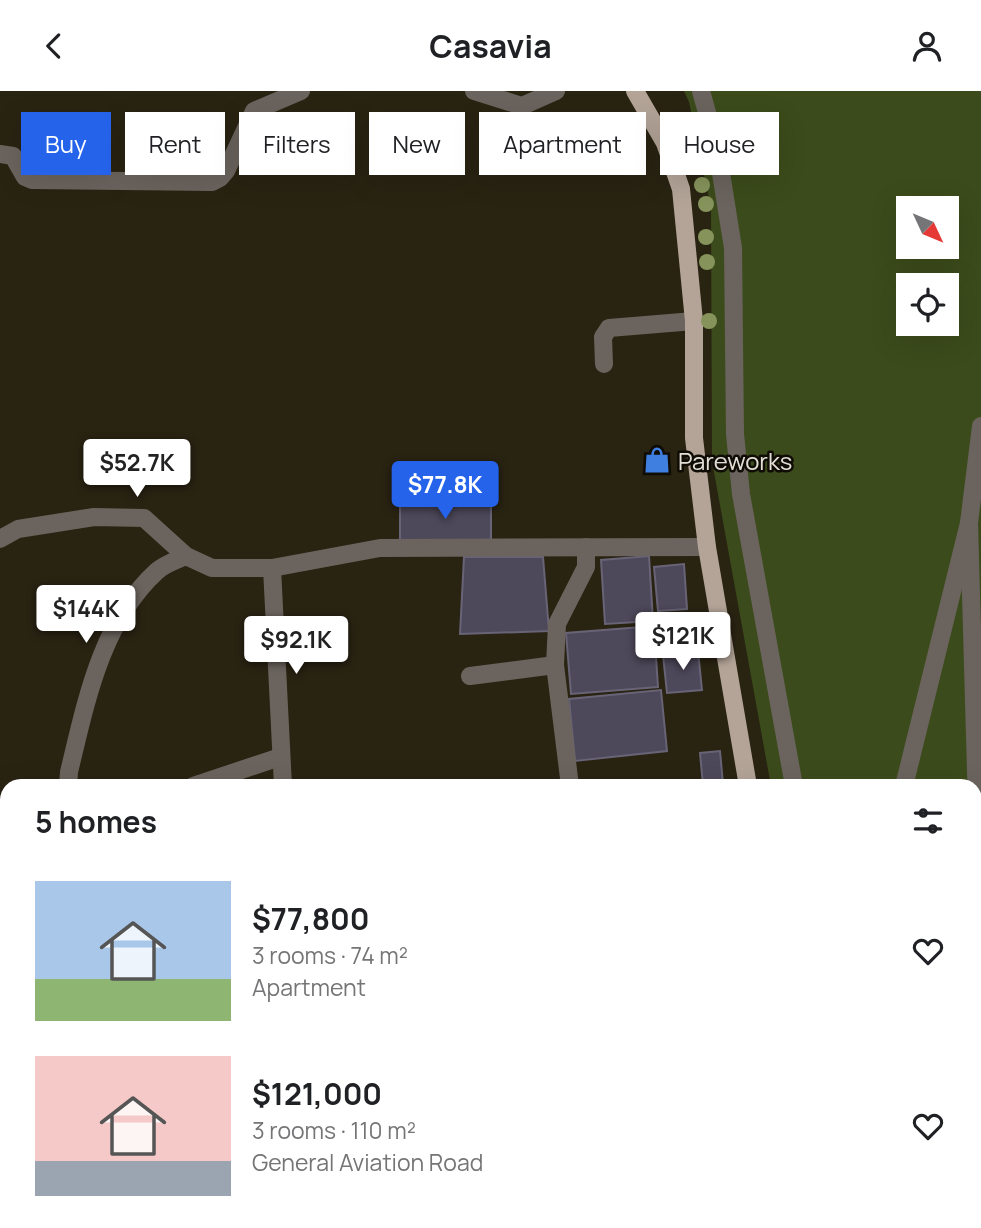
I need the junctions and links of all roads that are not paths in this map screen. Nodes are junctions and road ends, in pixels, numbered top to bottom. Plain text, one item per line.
1 (301, 91) edge
2 (474, 91) edge
3 (556, 91) edge
4 (635, 91) edge
5 (701, 91) edge
6 (0, 154) edge
7 (694, 321) junction
8 (604, 364) dead end
9 (981, 426) edge
10 (969, 523) junction
11 (0, 539) edge
12 (586, 547) junction
13 (707, 547) junction
14 (186, 556) junction
15 (272, 568) junction
16 (555, 665) junction
17 (470, 675) dead end
18 (280, 757) junction
19 (68, 779) edge
20 (214, 779) edge
21 (282, 779) edge
22 (569, 779) edge
23 (747, 779) edge
24 (793, 779) edge
25 (907, 779) edge
26 (976, 779) edge

1 - 6 street
2 - 3 street
4 - 7 main road
5 - 24 street
7 - 8 street
7 - 13 main road
9 - 10 street
10 - 25 street
10 - 26 street
11 - 14 street
12 - 13 street
12 - 15 street
12 - 16 street
13 - 23 main road
14 - 15 street
14 - 19 street
15 - 18 street
16 - 17 street
16 - 22 street
18 - 20 street
18 - 21 street

